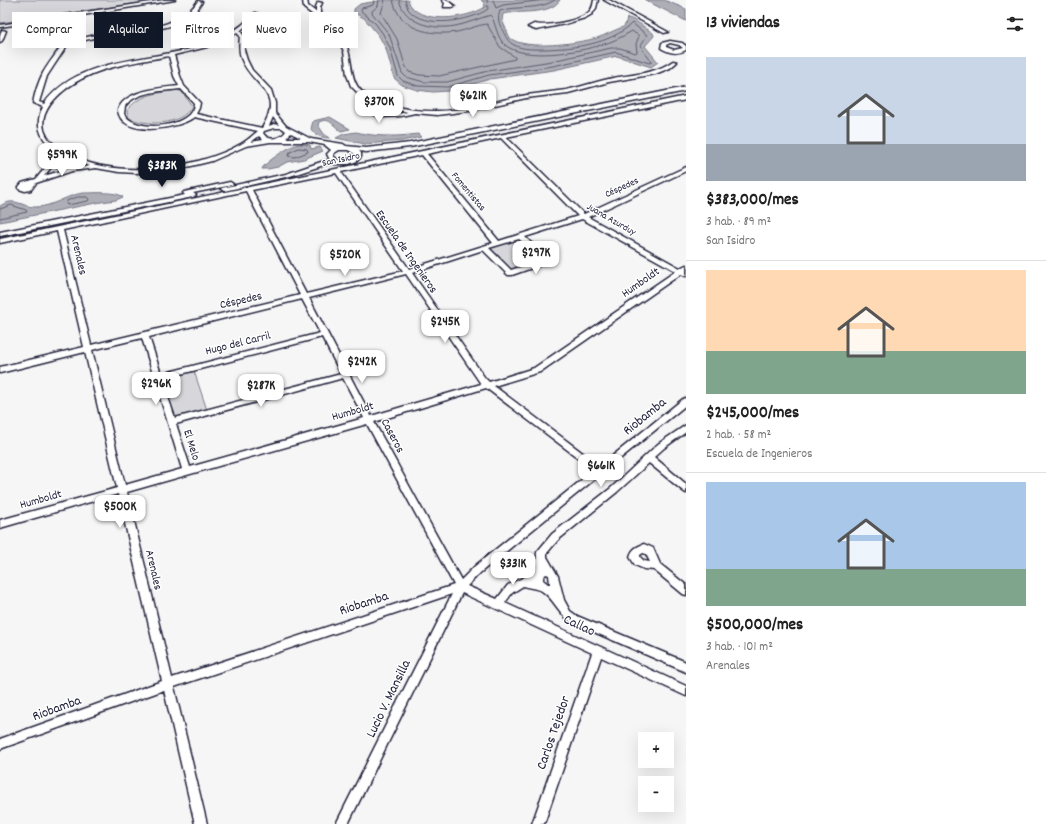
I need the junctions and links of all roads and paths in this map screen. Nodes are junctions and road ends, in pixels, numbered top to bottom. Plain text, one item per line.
1 (173, 0) edge
2 (305, 0) edge
3 (200, 1) edge
4 (322, 1) edge
5 (608, 1) edge
6 (596, 2) edge
7 (313, 12) edge
8 (318, 12) edge
9 (86, 14) edge
10 (3, 27) edge
11 (540, 27) dead end
12 (242, 28) edge
13 (237, 32) junction
14 (666, 32) junction
15 (86, 39) edge
16 (0, 41) edge
17 (664, 46) junction
18 (683, 47) edge
19 (63, 48) edge
20 (344, 48) edge
21 (171, 55) junction
22 (675, 62) junction
23 (182, 87) junction
24 (685, 91) edge
25 (363, 95) junction
26 (686, 98) edge
27 (45, 106) junction
28 (416, 112) junction
29 (272, 113) junction
30 (193, 115) junction
31 (285, 128) junction
32 (262, 130) junction
33 (492, 131) junction
34 (502, 136) junction
35 (275, 140) junction
36 (309, 140) junction
37 (327, 144) junction
38 (244, 146) junction
39 (53, 148) junction
40 (351, 149) junction
41 (332, 152) junction
42 (422, 153) junction
43 (358, 157) junction
44 (53, 162) junction
45 (336, 162) junction
46 (99, 167) junction
47 (686, 169) edge
48 (71, 170) junction
49 (337, 170) junction
50 (248, 189) junction
51 (200, 192) junction
52 (584, 217) junction
53 (60, 229) junction
54 (0, 230) edge
55 (0, 234) edge
56 (521, 237) junction
57 (0, 241) edge
58 (498, 244) junction
59 (485, 248) junction
60 (684, 271) edge
61 (407, 272) junction
62 (304, 297) junction
63 (324, 334) junction
64 (145, 335) junction
65 (88, 349) junction
66 (0, 370) edge
67 (346, 375) junction
68 (158, 377) junction
69 (487, 385) junction
70 (686, 402) edge
71 (369, 420) junction
72 (172, 422) junction
73 (686, 428) edge
74 (648, 457) junction
75 (187, 471) junction
76 (601, 471) junction
77 (122, 489) junction
78 (686, 489) edge
79 (0, 524) edge
80 (656, 566) dead end
81 (543, 572) junction
82 (523, 582) junction
83 (556, 584) junction
84 (460, 587) junction
85 (544, 588) junction
86 (686, 592) edge
87 (559, 601) junction
88 (499, 604) junction
89 (598, 651) junction
90 (686, 667) edge
91 (168, 684) junction
92 (686, 691) edge
93 (0, 744) edge
94 (201, 824) edge
95 (342, 824) edge
96 (538, 824) edge

1 - 9 street
2 - 4 street
2 - 7 street
3 - 15 street
4 - 8 street
5 - 6 street
5 - 14 street
6 - 11 street
10 - 16 street
12 - 13 street
13 - 21 street
13 - 29 street
14 - 17 street
14 - 18 street
17 - 18 street
17 - 18 street
17 - 22 street
18 - 22 street
19 - 27 street
20 - 25 street
21 - 23 street
21 - 27 street
22 - 28 street
23 - 30 street
23 - 30 street
24 - 33 street
25 - 28 street
25 - 28 street
26 - 34 street, San Isidro
27 - 39 street
29 - 31 street
29 - 32 street
30 - 32 street
31 - 32 street
31 - 35 street
31 - 36 street
32 - 35 street
32 - 38 street
33 - 40 street
33 - 43 street
34 - 42 street, San Isidro
34 - 52 street, Juana Azurduy
35 - 36 street
35 - 38 street
36 - 37 street
37 - 40 street
37 - 41 street
38 - 46 street
39 - 44 street
39 - 46 street
40 - 41 street
40 - 43 street
41 - 45 street
41 - 51 street
42 - 49 street, San Isidro
42 - 58 street, Fomentistas
43 - 45 street
44 - 48 street
44 - 48 street
45 - 51 street
46 - 48 street
47 - 52 street, Céspedes
49 - 50 street, San Isidro
49 - 61 street, Escuela de Ingenieros
50 - 53 street, San Isidro
50 - 62 street, Caseros
51 - 54 street
51 - 55 street
52 - 56 street, Céspedes
52 - 60 street, Juana Azurduy
53 - 57 street, San Isidro
53 - 65 street, Arenales
56 - 58 street, Céspedes
56 - 59 street
58 - 59 street, Céspedes
59 - 61 street, Céspedes
60 - 69 street, Humboldt
61 - 62 street, Céspedes
61 - 69 street, Escuela de Ingenieros
62 - 63 street, Caseros
62 - 64 street, Céspedes
63 - 67 street, Caseros
63 - 68 street, Hugo del Carril
64 - 65 street, Céspedes
64 - 68 street, El Melo
65 - 66 street, Céspedes
65 - 77 street, Arenales
67 - 71 street, Caseros
67 - 72 street
68 - 72 street, El Melo
69 - 71 street, Humboldt
69 - 76 street, Escuela de Ingenieros
70 - 76 street, Riobamba
71 - 75 street, Humboldt
71 - 84 street, Caseros
72 - 75 street, El Melo
73 - 74 street
74 - 78 street
74 - 81 street
75 - 77 street, Humboldt
76 - 84 street, Riobamba
77 - 79 street, Humboldt
77 - 91 street, Arenales
80 - 86 street
81 - 82 street
81 - 83 street
81 - 85 street
82 - 85 street
82 - 88 street
83 - 85 street
83 - 87 street
84 - 88 street, Callao
84 - 91 street, Riobamba
84 - 95 street, Lucio V. Mansilla
85 - 87 street
87 - 90 street
88 - 89 street, Callao
89 - 92 street, Callao
89 - 96 street, Carlos Tejedor
91 - 93 street, Riobamba
91 - 94 street, Arenales

